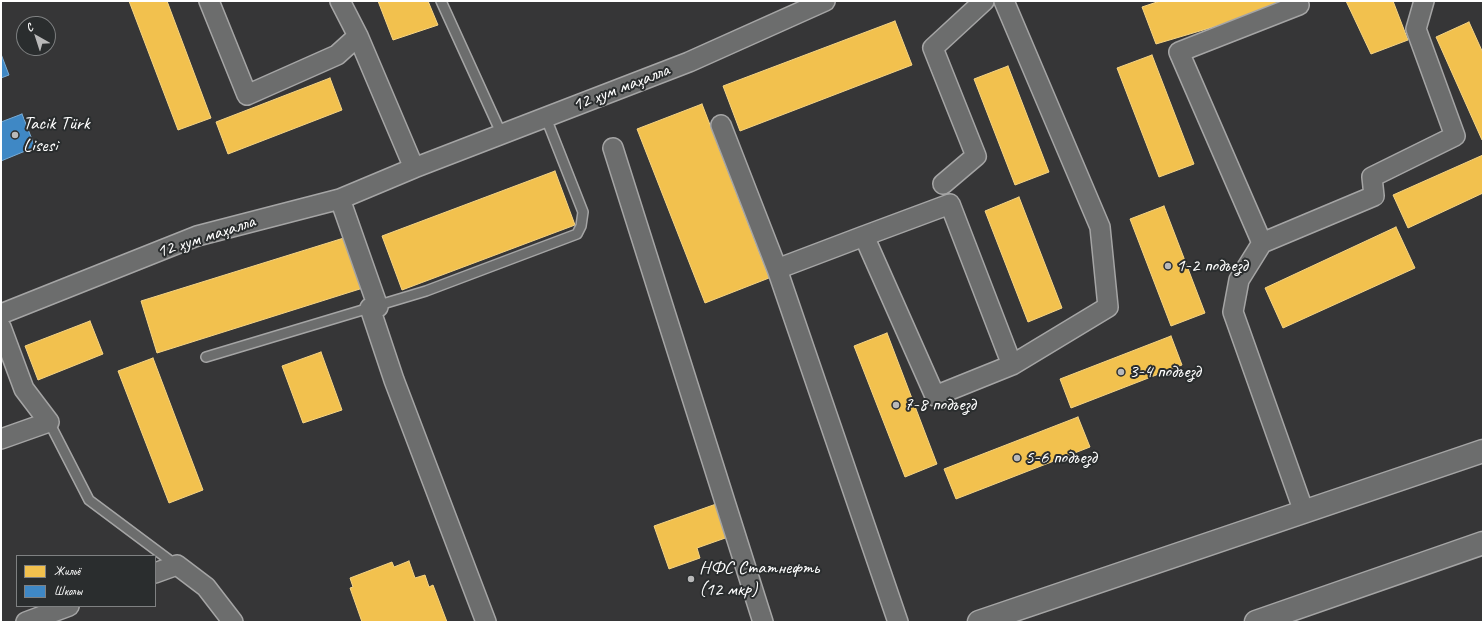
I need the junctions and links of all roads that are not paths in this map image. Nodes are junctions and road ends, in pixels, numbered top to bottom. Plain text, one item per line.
1 (340, 1) edge
2 (441, 1) edge
3 (825, 1) edge
4 (984, 1) edge
5 (1004, 1) edge
6 (1424, 1) edge
7 (212, 2) edge
8 (1299, 6) dead end
9 (358, 36) junction
10 (546, 118) junction
11 (721, 125) dead end
12 (502, 135) junction
13 (613, 148) dead end
14 (414, 168) junction
15 (943, 184) dead end
16 (340, 199) junction
17 (864, 236) junction
18 (1262, 243) junction
19 (777, 269) junction
20 (374, 307) junction
21 (1, 314) edge
22 (1, 327) edge
23 (206, 357) dead end
24 (1012, 365) junction
25 (49, 422) junction
26 (1, 439) edge
27 (1483, 451) edge
28 (1304, 512) junction
29 (1483, 543) edge
30 (176, 565) junction
31 (156, 573) edge
32 (65, 607) edge
33 (26, 622) edge
34 (233, 622) edge
35 (486, 622) edge
36 (763, 622) edge
37 (898, 622) edge
38 (979, 622) edge
39 (1256, 622) edge

1 - 9 street
2 - 12 lane
3 - 10 street, 12 ҳум маҳалла
4 - 15 street
5 - 24 street
6 - 18 street
7 - 9 street
8 - 18 street
9 - 14 street
10 - 12 street, 12 ҳум маҳалла
10 - 20 lane
11 - 19 street
12 - 14 street, 12 ҳум маҳалла
13 - 36 street
14 - 16 street, 12 ҳум маҳалла
16 - 20 street
16 - 21 street, 12 ҳум маҳалла
17 - 19 street
17 - 24 street
17 - 24 street
18 - 28 street
19 - 37 street
20 - 23 lane
20 - 35 street
22 - 25 street
25 - 26 street
25 - 30 lane
27 - 28 street
28 - 38 street
29 - 39 street
30 - 31 street
30 - 34 street
32 - 33 street

